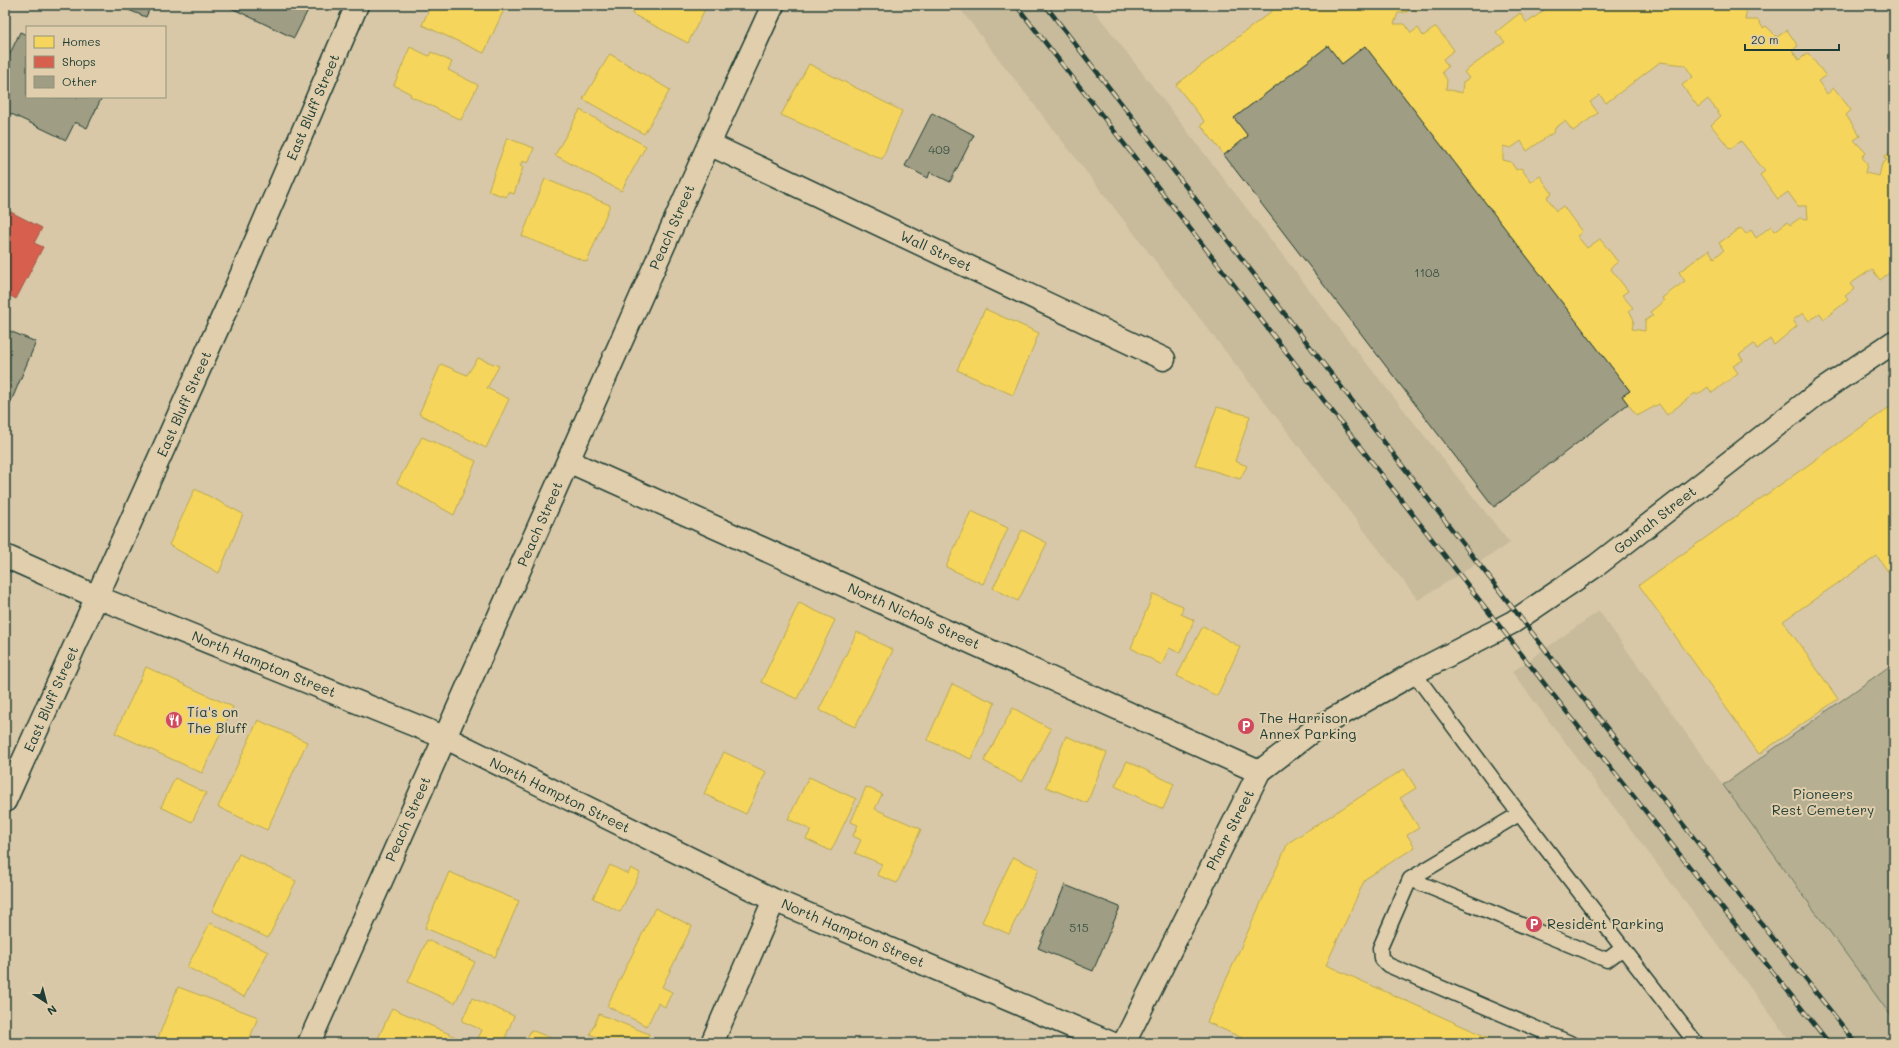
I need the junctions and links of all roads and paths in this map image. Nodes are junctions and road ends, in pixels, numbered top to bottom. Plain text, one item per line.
1 (357, 5) edge
2 (773, 5) edge
3 (709, 144) junction
4 (1894, 342) edge
5 (1164, 359) dead end
6 (568, 461) junction
7 (5, 556) edge
8 (97, 597) junction
9 (1409, 675) junction
10 (444, 737) junction
11 (1259, 772) junction
12 (5, 800) edge
13 (1519, 814) junction
14 (1410, 879) junction
15 (774, 900) junction
16 (1623, 948) junction
17 (309, 1043) edge
18 (712, 1043) edge
19 (1111, 1043) edge
20 (1124, 1043) edge
21 (1570, 1043) edge
22 (1696, 1043) edge

1 - 8 street, East Bluff Street
2 - 3 street, Peach Street
3 - 5 street, Wall Street
3 - 6 street, Peach Street
4 - 9 street, Gounah Street
6 - 10 street, Peach Street
6 - 11 street, North Nichols Street
7 - 8 street, North Hampton Street
8 - 10 street, North Hampton Street
8 - 12 street, East Bluff Street
9 - 11 street, Pharr Street
9 - 13 lane
10 - 15 street, North Hampton Street
10 - 17 street, Peach Street
11 - 20 street, Pharr Street
13 - 14 lane
13 - 16 lane
14 - 16 lane
14 - 21 lane
15 - 18 street
15 - 19 street, North Hampton Street
16 - 22 lane

